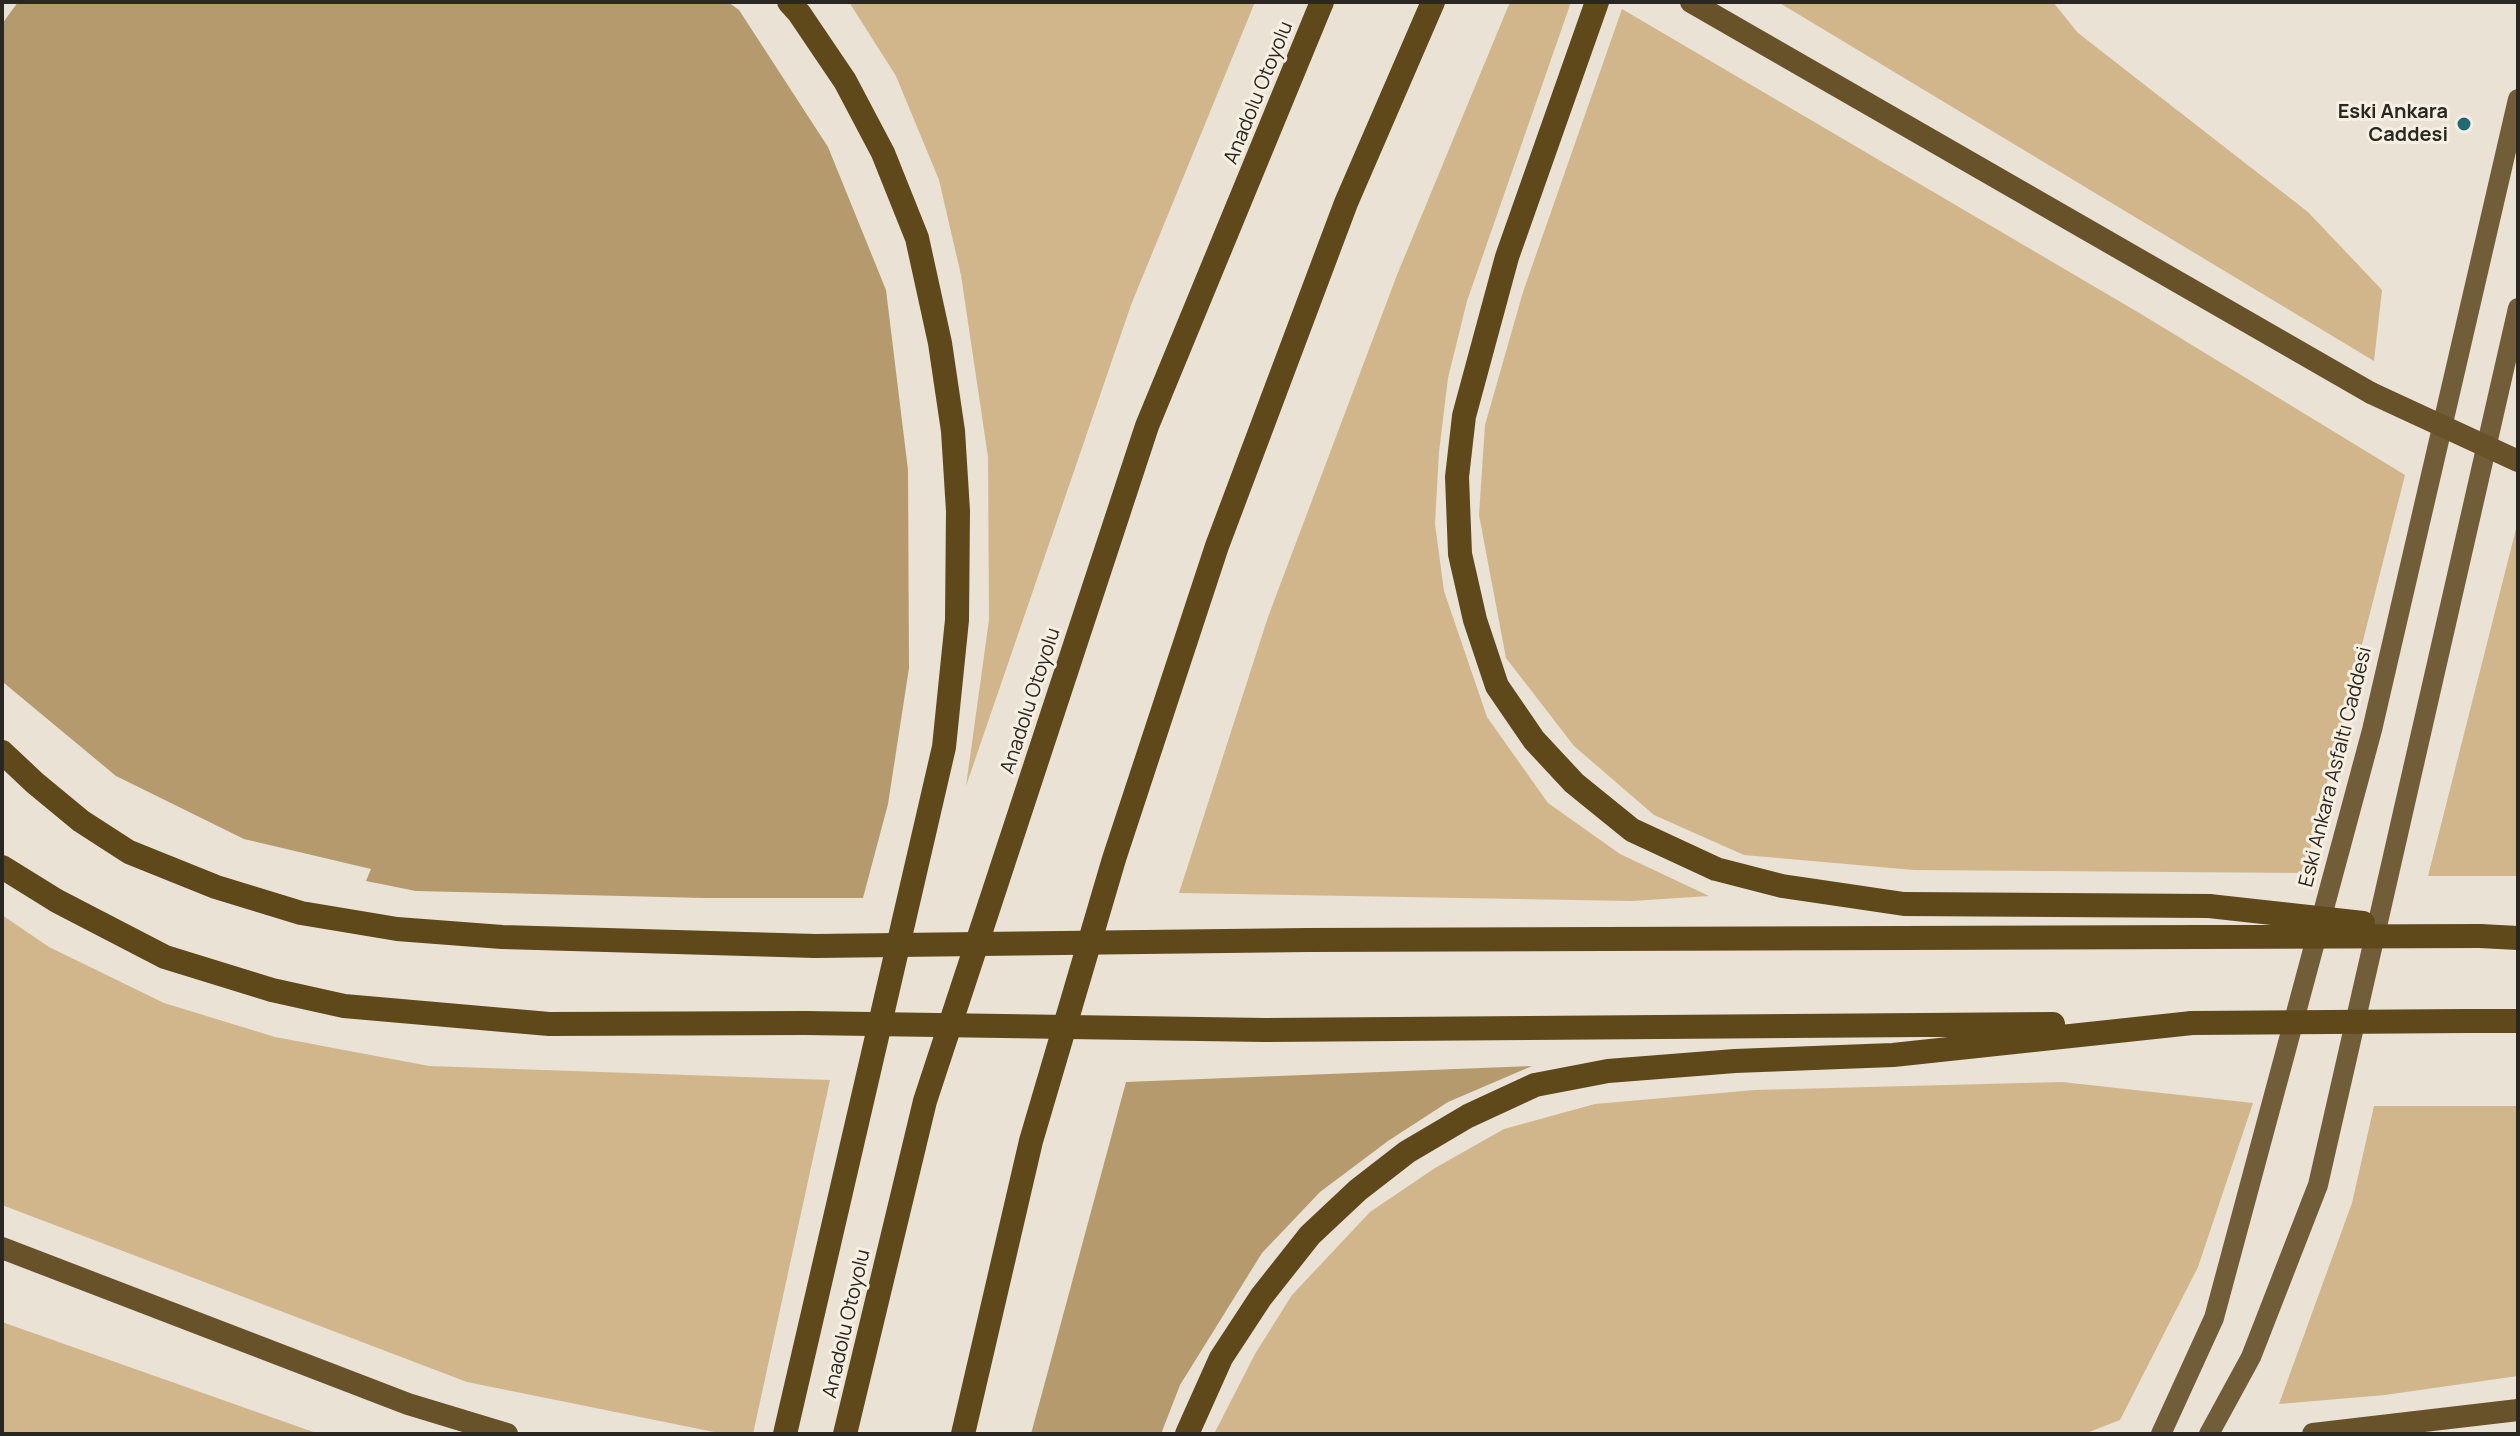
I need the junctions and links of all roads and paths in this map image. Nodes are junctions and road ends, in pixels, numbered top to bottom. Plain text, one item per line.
1 (789, 2) edge
2 (1322, 2) edge
3 (1433, 2) edge
4 (1597, 2) edge
5 (1691, 2) edge
6 (2518, 99) edge
7 (2518, 308) edge
8 (2518, 461) edge
9 (2, 752) edge
10 (2, 867) edge
11 (2480, 936) junction
12 (2518, 938) edge
13 (2518, 1021) edge
14 (2192, 1023) junction
15 (2, 1248) edge
16 (2518, 1410) edge
17 (507, 1434) edge
18 (785, 1434) edge
19 (845, 1434) edge
20 (963, 1434) edge
21 (1187, 1434) edge
22 (2161, 1434) edge
23 (2209, 1434) edge
24 (2313, 1434) edge

1 - 18 highway
2 - 19 highway, Anadolu Otoyolu
3 - 20 highway
4 - 11 highway, bridge
5 - 8 highway, bridge
6 - 22 main road, Eski Ankara Asfaltı Caddesi
7 - 23 main road
9 - 11 highway, bridge
10 - 14 highway, bridge
11 - 12 highway
13 - 14 highway, bridge
14 - 21 highway
15 - 17 highway
16 - 24 highway

